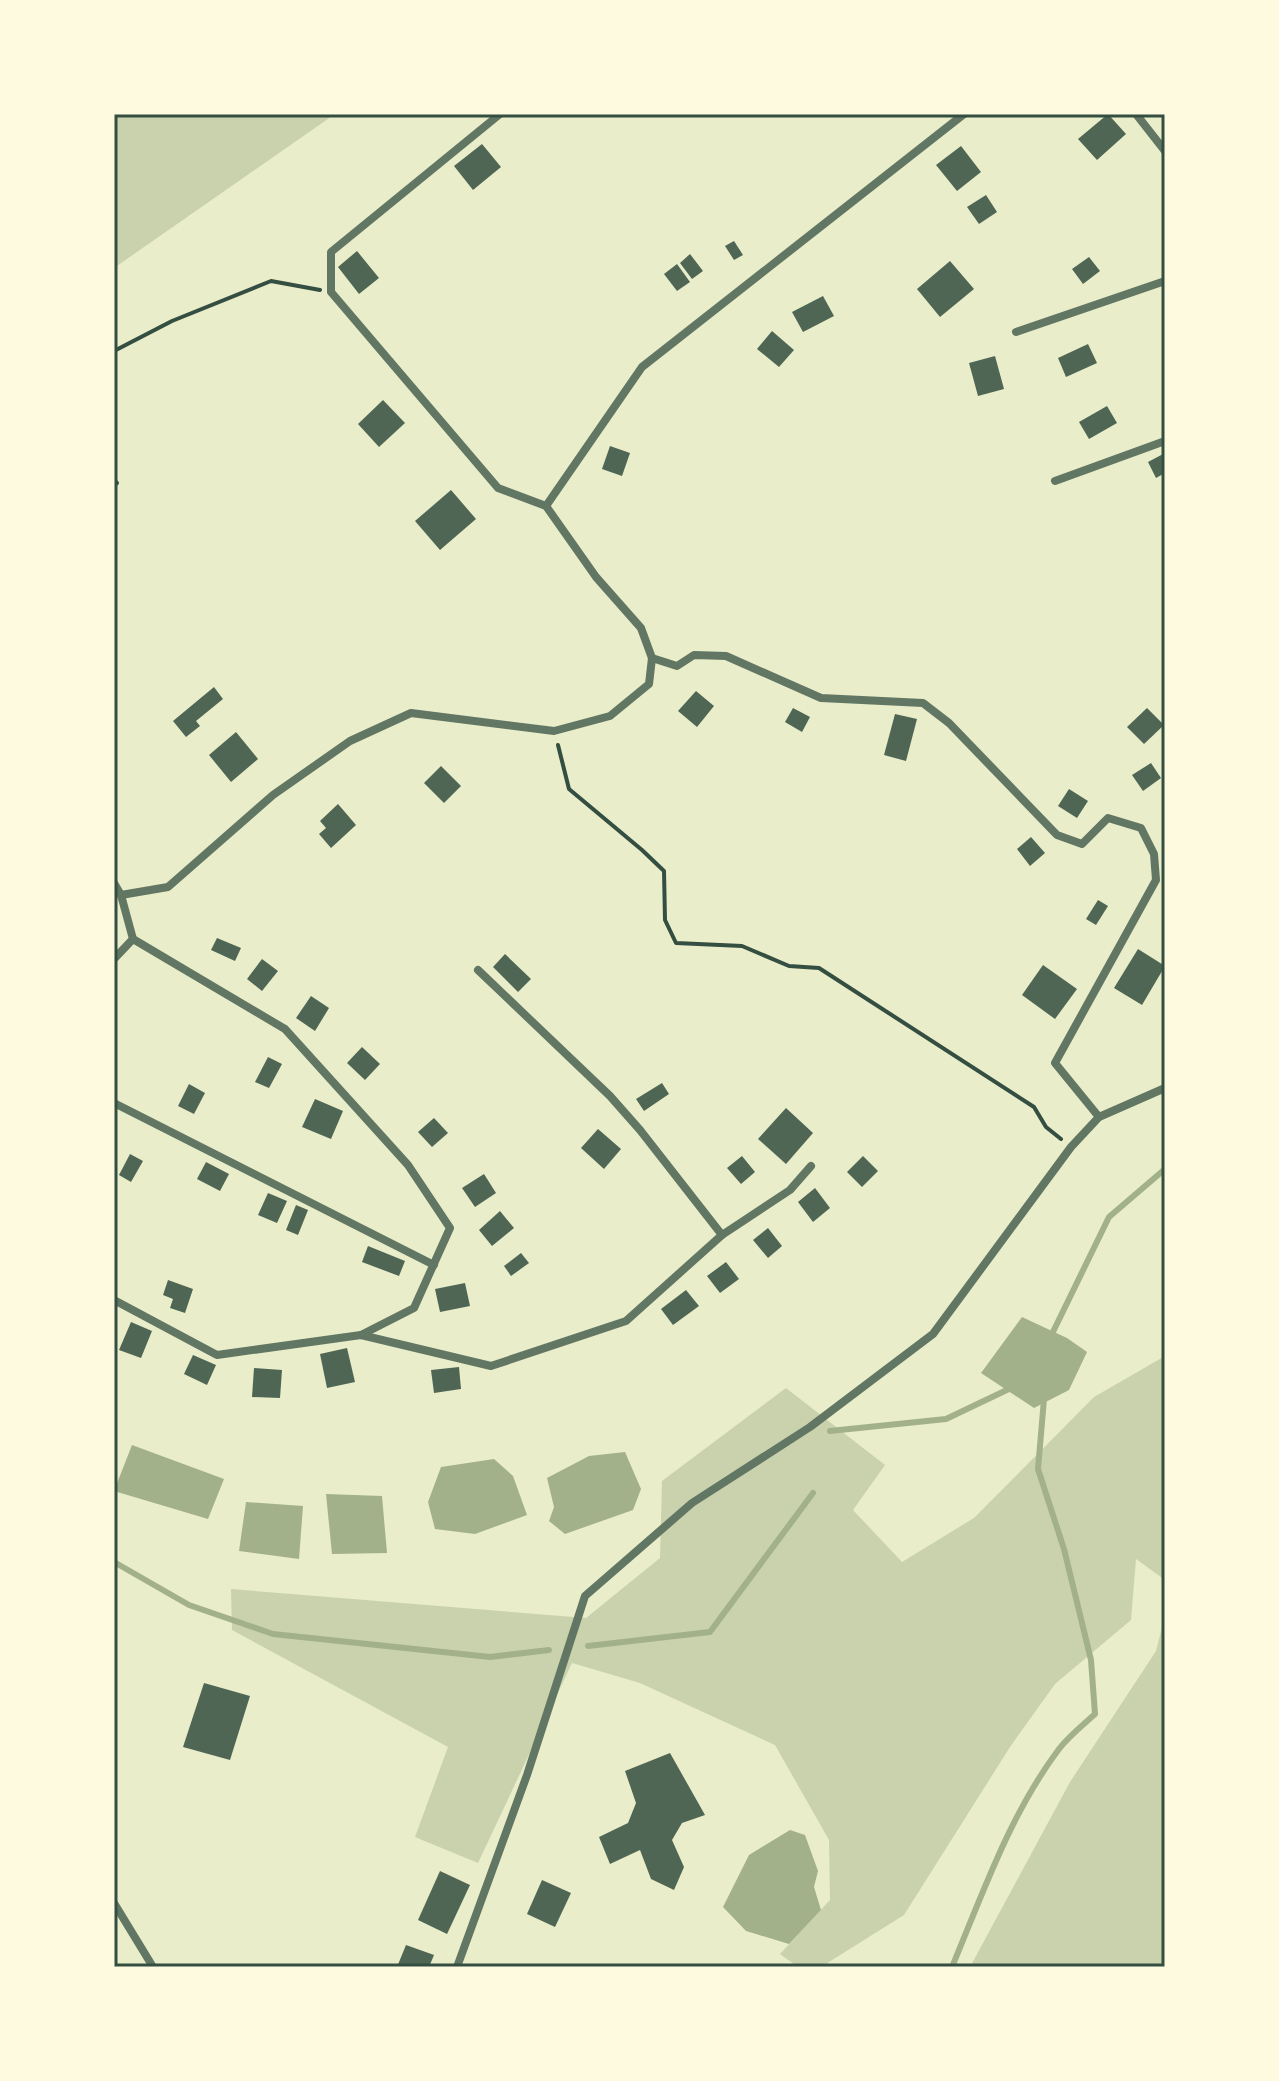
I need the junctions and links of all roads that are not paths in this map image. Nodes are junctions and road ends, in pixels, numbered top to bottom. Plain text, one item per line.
1 (500, 114) edge
2 (964, 114) edge
3 (1136, 114) edge
4 (1165, 151) edge
5 (1165, 281) edge
6 (1016, 332) dead end
7 (1165, 441) edge
8 (1055, 481) dead end
9 (546, 506) junction
10 (652, 658) junction
11 (114, 883) edge
12 (121, 895) junction
13 (133, 939) junction
14 (114, 959) edge
15 (478, 970) dead end
16 (1165, 1088) edge
17 (114, 1103) edge
18 (1099, 1117) junction
19 (811, 1166) dead end
20 (722, 1235) junction
21 (434, 1265) junction
22 (114, 1300) edge
23 (361, 1335) junction
24 (114, 1903) edge
25 (153, 1967) edge
26 (457, 1967) edge

1 - 9 street
2 - 9 street
3 - 4 street
5 - 6 street
7 - 8 street
9 - 10 street
10 - 12 street
10 - 18 street
11 - 12 street
12 - 13 street
13 - 14 street
13 - 21 street
15 - 20 street
16 - 18 street
17 - 21 street
18 - 26 street
19 - 20 street
20 - 23 street
21 - 23 street
22 - 23 street
24 - 25 street

